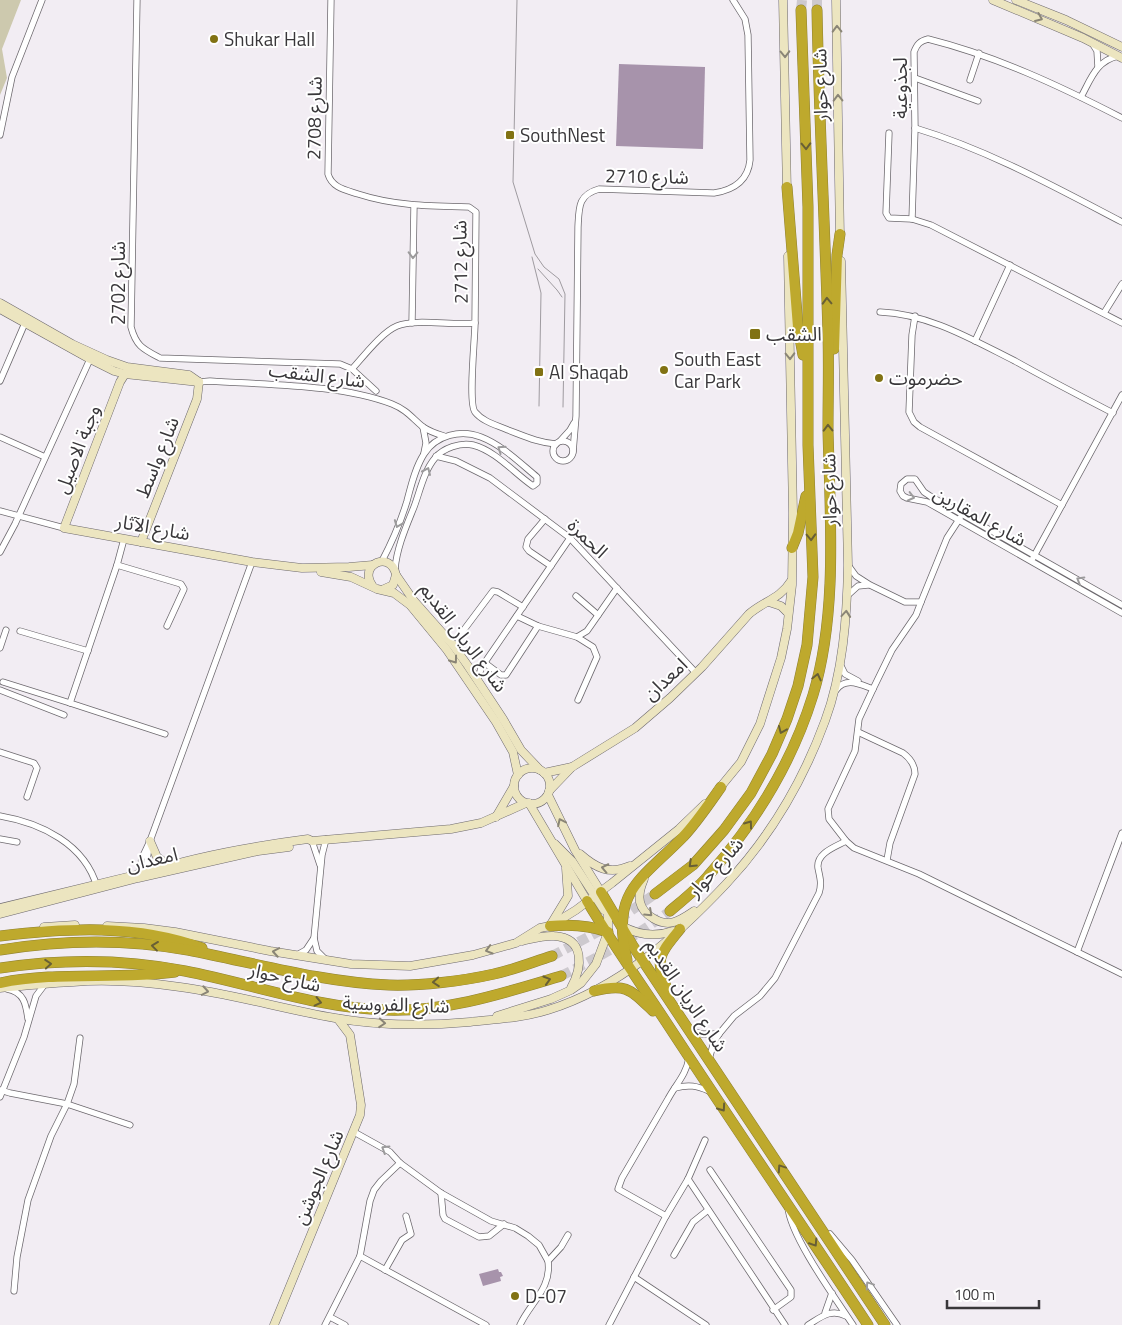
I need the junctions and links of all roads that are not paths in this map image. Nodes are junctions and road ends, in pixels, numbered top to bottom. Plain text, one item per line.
1 (42, 0) edge
2 (137, 0) edge
3 (331, 0) edge
4 (733, 0) edge
5 (836, 0) edge
6 (993, 0) edge
7 (1016, 0) edge
8 (784, 2) edge
9 (801, 10) tunnel mouth
10 (817, 10) tunnel mouth
11 (1092, 42) junction
12 (1122, 47) edge
13 (978, 54) junction
14 (1120, 57) edge
15 (1098, 66) junction
16 (915, 78) junction
17 (970, 80) dead end
18 (1081, 97) junction
19 (978, 101) dead end
20 (1122, 118) edge
21 (915, 128) junction
22 (889, 133) dead end
23 (0, 135) edge
24 (787, 187) junction
25 (414, 206) junction
26 (912, 219) junction
27 (1122, 222) edge
28 (840, 234) junction
29 (1010, 265) junction
30 (1122, 284) edge
31 (0, 303) edge
32 (0, 309) edge
33 (880, 312) dead end
34 (1104, 313) junction
35 (914, 316) junction
36 (412, 323) junction
37 (475, 323) junction
38 (1122, 323) edge
39 (25, 324) junction
40 (975, 341) junction
41 (91, 356) junction
42 (352, 369) junction
43 (114, 371) junction
44 (125, 374) junction
45 (0, 381) edge
46 (120, 382) junction
47 (199, 382) junction
48 (809, 384) junction
49 (828, 385) junction
50 (376, 391) dead end
51 (1122, 395) edge
52 (1113, 413) junction
53 (576, 416) junction
54 (423, 426) junction
55 (444, 436) junction
56 (0, 437) edge
57 (538, 442) junction
58 (558, 443) junction
59 (574, 452) junction
60 (424, 453) junction
61 (554, 455) junction
62 (436, 456) junction
63 (45, 457) junction
64 (809, 480) junction
65 (1062, 505) junction
66 (0, 511) edge
67 (18, 516) junction
68 (966, 517) junction
69 (545, 519) junction
70 (959, 520) junction
71 (64, 528) junction
72 (570, 538) junction
73 (124, 539) junction
74 (141, 542) junction
75 (792, 548) junction
76 (0, 552) edge
77 (1033, 558) junction
78 (382, 561) junction
79 (252, 562) junction
80 (117, 565) junction
81 (373, 565) junction
82 (551, 566) junction
83 (848, 566) junction
84 (302, 568) junction
85 (396, 572) junction
86 (792, 579) junction
87 (372, 585) junction
88 (870, 585) junction
89 (617, 588) junction
90 (384, 589) junction
91 (848, 595) junction
92 (576, 596) dead end
93 (768, 602) junction
94 (921, 602) junction
95 (1122, 605) edge
96 (523, 607) junction
97 (788, 613) junction
98 (1122, 613) edge
99 (598, 615) junction
100 (517, 616) junction
101 (167, 626) dead end
102 (538, 626) junction
103 (6, 630) dead end
104 (20, 630) dead end
105 (460, 635) junction
106 (445, 636) junction
107 (577, 636) junction
108 (0, 648) edge
109 (456, 649) junction
110 (88, 651) junction
111 (840, 662) junction
112 (484, 663) junction
113 (468, 666) junction
114 (696, 673) junction
115 (478, 680) junction
116 (3, 682) dead end
117 (863, 686) junction
118 (873, 689) junction
119 (0, 690) edge
120 (833, 693) junction
121 (578, 700) dead end
122 (70, 703) junction
123 (64, 715) dead end
124 (858, 732) junction
125 (165, 734) dead end
126 (0, 752) edge
127 (572, 767) junction
128 (542, 771) junction
129 (518, 775) junction
130 (514, 786) junction
131 (721, 788) junction
132 (548, 793) junction
133 (27, 797) dead end
134 (528, 803) junction
135 (0, 816) edge
136 (495, 817) junction
137 (1122, 833) edge
138 (0, 839) edge
139 (326, 839) junction
140 (150, 841) junction
141 (312, 841) junction
142 (846, 841) junction
143 (17, 842) dead end
144 (555, 844) junction
145 (575, 850) junction
146 (887, 860) junction
147 (565, 861) junction
148 (639, 862) junction
149 (168, 865) junction
150 (321, 867) junction
151 (648, 870) junction
152 (148, 874) junction
153 (138, 876) junction
154 (96, 886) junction
155 (720, 890) junction
156 (655, 894) tunnel mouth
157 (594, 896) junction
158 (0, 908) edge
159 (670, 912) tunnel mouth
160 (0, 914) edge
161 (608, 915) junction
162 (550, 926) junction
163 (622, 926) junction
164 (680, 929) junction
165 (0, 932) edge
166 (607, 932) junction
167 (0, 936) edge
168 (314, 938) junction
169 (623, 940) junction
170 (516, 943) junction
171 (633, 946) junction
172 (0, 950) edge
173 (1077, 952) junction
174 (296, 956) junction
175 (552, 956) tunnel mouth
176 (235, 960) junction
177 (326, 960) junction
178 (642, 960) junction
179 (0, 968) edge
180 (630, 969) junction
181 (186, 971) junction
182 (1122, 974) edge
183 (561, 976) tunnel mouth
184 (0, 983) edge
185 (45, 984) junction
186 (0, 988) edge
187 (571, 990) junction
188 (594, 991) junction
189 (679, 1015) junction
190 (338, 1019) junction
191 (481, 1021) junction
192 (364, 1022) junction
193 (28, 1023) junction
194 (667, 1024) junction
195 (687, 1029) junction
196 (719, 1034) junction
197 (350, 1035) junction
198 (80, 1038) dead end
199 (689, 1058) junction
200 (708, 1060) junction
201 (676, 1088) junction
202 (711, 1091) junction
203 (1, 1092) edge
204 (67, 1104) junction
205 (130, 1125) dead end
206 (354, 1132) junction
207 (705, 1140) dead end
208 (400, 1163) junction
209 (710, 1170) dead end
210 (688, 1179) junction
211 (441, 1193) junction
212 (787, 1203) junction
213 (808, 1209) junction
214 (708, 1210) junction
215 (406, 1216) dead end
216 (666, 1216) junction
217 (504, 1224) junction
218 (568, 1235) dead end
219 (674, 1255) dead end
220 (360, 1256) junction
221 (548, 1261) junction
222 (385, 1270) junction
223 (634, 1277) junction
224 (14, 1291) dead end
225 (832, 1293) junction
226 (773, 1310) junction
227 (826, 1314) junction
228 (847, 1316) junction
229 (330, 1317) junction
230 (274, 1325) edge
231 (325, 1325) edge
232 (345, 1325) edge
233 (486, 1325) edge
234 (520, 1325) edge
235 (610, 1325) edge
236 (706, 1325) edge
237 (785, 1325) edge
238 (808, 1325) edge
239 (853, 1325) edge
240 (868, 1325) edge
241 (885, 1325) edge
242 (896, 1325) edge

1 - 23 street
2 - 42 street, شارع 2702
3 - 25 street, شارع 2708
4 - 53 street, شارع 2710
28 -> 5 main road, شارع حوار
6 -> 11 main road
7 - 12 main road
8 -> 24 main road, شارع حوار
9 -> 48 highway, شارع حوار
49 -> 10 highway, شارع حوار
11 - 14 main road
11 - 15 street
13 - 16 street, لجذوعية
13 - 17 street
13 - 18 street, لجذوعية
14 - 15 street
15 - 18 street
16 - 19 street
16 - 21 street, لجذوعية
18 - 20 street, لجذوعية
21 - 26 street, لجذوعية
21 - 27 street
22 - 26 street
24 - 48 highway
24 -> 75 main road, شارع حوار
25 -> 36 street
25 - 37 street, شارع 2712
26 - 29 street
28 - 49 highway
28 - 83 main road, شارع حوار
29 - 34 street
29 - 40 street
30 - 34 street
31 - 41 main road, شارع الشقب
32 - 39 main road, شارع الشقب
33 - 35 street
34 - 38 street
35 - 40 street
35 - 65 street
36 - 37 street, شارع 2712
36 - 42 street, شارع 2712
37 - 57 street
39 - 41 main road, شارع الشقب
39 - 45 street
40 - 52 street
41 - 43 main road, شارع الشقب
41 - 47 main road, شارع الشقب
41 - 63 street
42 - 50 street
43 - 44 main road, شارع الشقب
43 - 46 main road
44 - 46 main road, وجبة الاصيل
44 - 47 main road, شارع الشقب
46 - 71 main road, وجبة الاصيل
47 - 54 street, شارع الشقب
47 - 74 main road, شارع واسط
48 - 64 highway, شارع حوار
159 -> 49 highway, شارع حوار
51 - 52 street
52 - 65 street
53 - 58 street, شارع 2710
53 - 59 street, شارع 2710
54 - 55 street, شارع الشقب
54 - 60 street
55 - 60 street
62 -> 55 street
56 - 63 street
57 - 58 street
57 - 61 street
58 - 59 street
58 - 61 street
59 - 61 street
60 -> 78 street
62 - 69 street, الحمرة
85 -> 62 street
63 - 67 street
64 - 75 highway
64 -> 156 highway, شارع حوار
65 - 77 street
66 - 67 street, شارع الآثار
67 - 71 street, شارع الآثار
67 - 76 street
68 - 70 street
68 -> 70 street, شارع المقارين
68 - 77 street, شارع المقارين
69 - 72 street, الحمرة
69 - 82 street
70 - 77 street, شارع المقارين
70 - 94 street
71 - 73 main road, شارع الآثار
72 - 82 street
72 - 89 street, الحمرة
73 - 74 main road, شارع الآثار
73 - 80 street
74 - 79 main road, شارع الآثار
75 - 86 main road, شارع حوار
95 -> 77 street, شارع المقارين
77 - 98 street, شارع المقارين
78 - 81 main road
78 - 85 main road
79 - 84 main road, شارع الآثار
79 - 140 street
80 - 101 street
80 - 110 street
81 - 84 main road, شارع الآثار
81 - 87 main road
82 - 96 street
83 - 88 street
83 - 91 main road, شارع حوار
84 - 87 main road, شارع الآثار
85 - 90 main road
85 - 106 main road, شارع الريان القديم
86 - 93 main road, امعدان
86 - 97 main road, شارع حوار
87 - 90 main road
88 - 91 street
88 - 94 street
89 - 99 street
89 - 114 street, الحمرة
90 -> 129 main road, شارع الريان القديم
111 -> 91 main road, شارع حوار
92 - 99 street
93 - 97 main road
93 - 114 main road, امعدان
94 - 118 street
96 - 100 street
96 - 105 street
97 - 131 main road, شارع حوار
99 - 107 street
100 - 102 street
100 - 112 street
102 - 107 street
102 - 112 street
103 - 108 street
104 - 110 street
105 - 106 street
105 - 109 street
106 - 109 main road, شارع الريان القديم
107 - 121 street
109 - 113 main road, شارع الريان القديم
110 - 122 street
111 - 117 street
111 - 120 main road, شارع حوار
112 - 113 street
112 - 115 street
113 - 115 main road, شارع الريان القديم
114 - 127 main road, امعدان
115 - 128 main road, شارع الريان القديم
116 - 122 street
117 - 118 street
117 - 120 street
118 - 124 street
119 - 123 street
120 - 155 main road, شارع حوار
122 - 125 street
124 - 142 street
124 - 146 street
126 - 133 street
127 - 128 main road, امعدان
127 - 132 main road, امعدان
128 - 129 main road
128 - 132 main road
129 - 130 main road
130 - 134 main road
130 - 136 main road
131 - 148 main road, شارع حوار
131 - 151 highway
132 - 134 main road
145 -> 132 main road, شارع الريان القديم
134 - 136 main road, امعدان
134 - 144 main road, شارع الريان القديم
135 - 154 street
136 - 139 main road, امعدان
137 - 173 street
138 - 143 street
139 - 141 main road, امعدان
139 - 150 street
140 - 149 main road
140 - 152 street
140 - 153 street
141 - 149 main road, امعدان
141 - 150 street
141 - 152 main road, امعدان
142 - 146 street
142 - 196 street
144 - 147 main road, شارع الريان القديم
144 - 157 main road
148 -> 145 main road
145 - 157 main road, شارع الريان القديم
146 - 173 street
147 - 157 main road, شارع الريان القديم
147 - 162 main road
148 - 157 main road, شارع الفروسية
149 - 152 main road, امعدان
150 - 168 street
151 -> 155 main road
151 - 163 highway
152 - 153 main road, امعدان
153 - 154 main road, امعدان
154 - 158 main road, امعدان
154 - 160 main road, امعدان
155 - 164 main road, شارع حوار
157 - 161 main road
157 - 162 main road, شارع الفروسية
157 - 163 highway, شارع الريان القديم
157 - 166 highway, شارع الريان القديم
161 - 163 main road
161 - 166 main road
162 - 166 highway
162 - 170 main road, شارع الفروسية
163 - 164 main road
163 - 169 highway
163 - 171 highway, شارع الريان القديم
164 - 178 main road, شارع الفروسية
164 - 189 highway
174 -> 165 main road, شارع الفروسية
166 - 169 highway
166 - 180 highway, شارع الريان القديم
166 - 187 main road
167 - 176 highway
168 - 174 street
168 - 177 street
169 - 171 highway
169 - 180 highway
170 -> 177 main road, شارع الفروسية
170 - 187 main road
171 - 178 highway, شارع الريان القديم
176 -> 172 highway, شارع حوار
173 - 182 street
174 - 177 main road, شارع الفروسية
175 -> 176 highway, شارع حوار
178 - 180 main road, شارع الفروسية
178 - 189 highway, شارع الريان القديم
179 -> 181 highway, شارع حوار
180 - 188 main road, شارع الفروسية
180 - 194 highway, شارع الريان القديم
181 -> 183 highway, شارع حوار
181 - 184 highway
185 - 186 main road, شارع الفروسية
185 -> 190 main road, شارع الفروسية
185 - 193 street
186 - 193 street
187 - 191 main road
188 - 191 main road, شارع الفروسية
188 - 194 highway
189 - 195 highway, شارع الريان القديم
190 - 192 main road, شارع الفروسية
190 - 197 main road, شارع الجوشن
192 -> 191 main road, شارع الفروسية
192 - 197 main road
193 - 203 street
194 - 199 highway, شارع الريان القديم
195 - 196 street
195 - 200 highway, شارع الريان القديم
196 - 200 street
197 - 206 main road, شارع الجوشن
198 - 204 street
199 - 201 street
199 - 202 highway, شارع الريان القديم
213 -> 200 highway, شارع الريان القديم
201 - 202 street
201 - 216 street
202 -> 212 highway, شارع الريان القديم
203 - 204 street
204 - 205 street
204 - 224 street
208 -> 206 street
206 - 230 main road, شارع الجوشن
207 - 210 street
208 - 211 street
208 - 220 street
209 - 226 street
210 - 214 street
210 - 216 street
211 - 217 street
211 - 217 street
212 - 225 street, شارع الريان القديم
212 -> 240 highway, شارع الريان القديم
213 - 241 highway, شارع الريان القديم
242 -> 213 street, شارع الريان القديم
214 - 219 street
214 - 226 street
215 - 222 street
216 - 223 street
217 - 221 street
218 - 221 street
220 - 222 street
220 - 229 street
221 - 234 street
222 - 233 street
223 - 235 street
223 - 236 street
225 - 227 street
225 - 228 street, شارع الريان القديم
226 - 237 street
227 - 228 street
227 - 238 street
228 - 239 street, شارع الريان القديم
229 - 231 street
229 - 232 street

